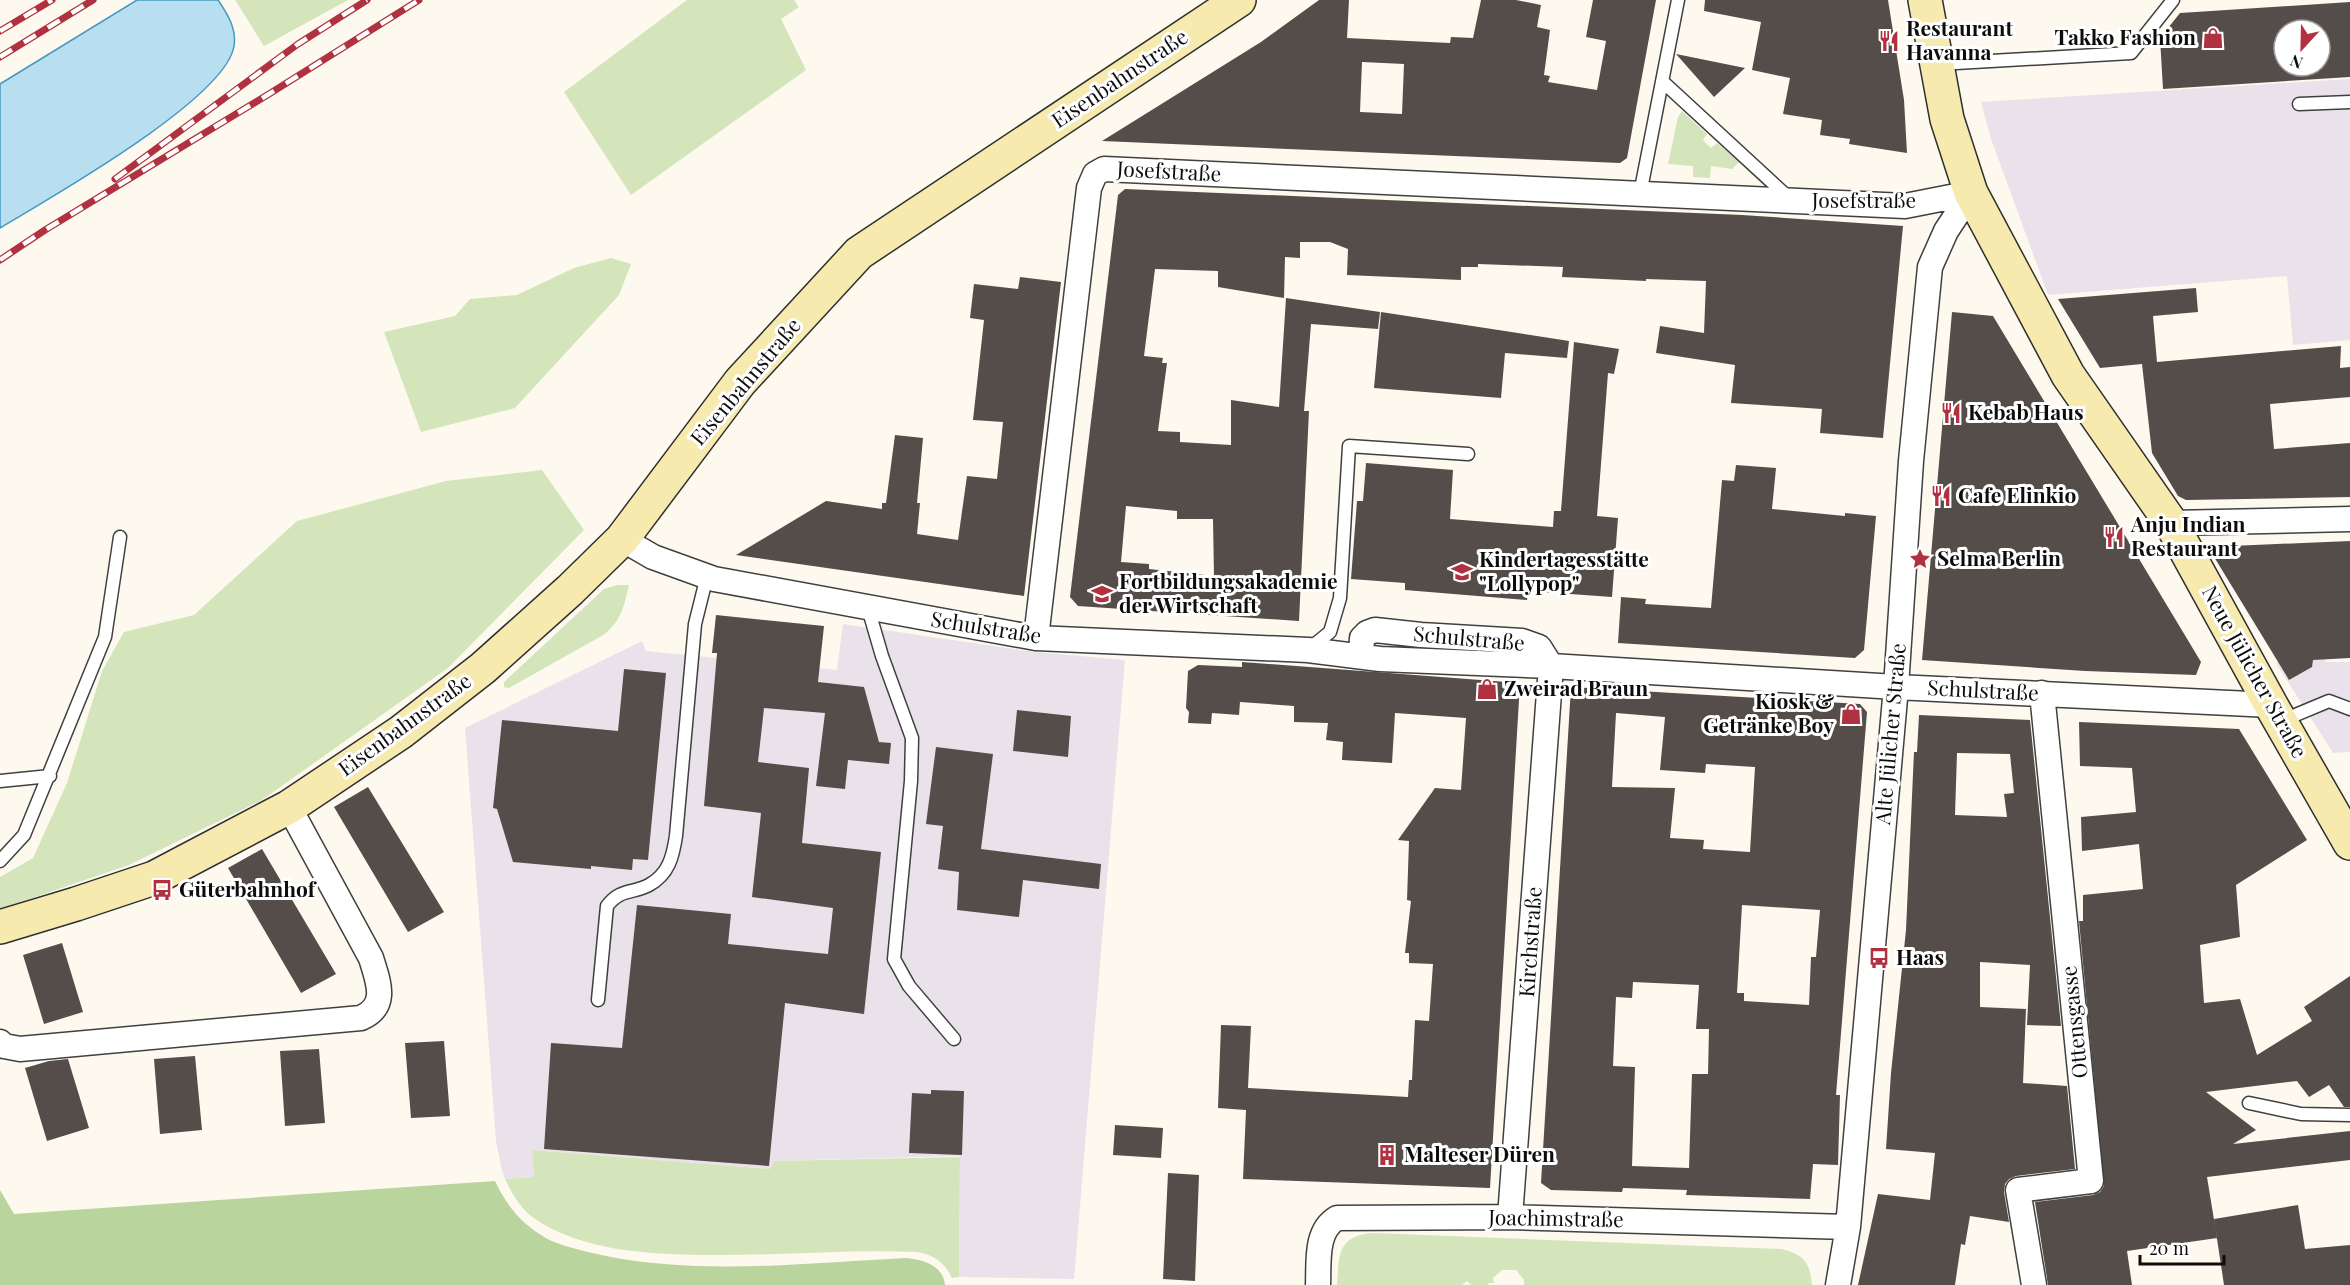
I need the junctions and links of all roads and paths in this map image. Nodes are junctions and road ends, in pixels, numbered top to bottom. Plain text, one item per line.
1 (1239, 0) edge
2 (1678, 0) edge
3 (1925, 0) edge
4 (2173, 0) edge
5 (1935, 64) junction
6 (1662, 81) junction
7 (2350, 102) edge
8 (2299, 104) dead end
9 (1640, 194) junction
10 (1971, 194) junction
11 (1792, 201) junction
12 (1468, 454) dead end
13 (2350, 519) edge
14 (2171, 523) junction
15 (120, 537) dead end
16 (622, 539) junction
17 (707, 576) junction
18 (868, 608) junction
19 (1036, 638) junction
20 (1308, 650) junction
21 (1551, 666) junction
22 (1896, 687) junction
23 (2042, 693) junction
24 (2350, 709) edge
25 (2275, 713) junction
26 (50, 776) junction
27 (0, 781) edge
28 (289, 807) junction
29 (2350, 843) edge
30 (0, 861) edge
31 (0, 927) edge
32 (598, 999) dead end
33 (954, 1039) dead end
34 (0, 1042) edge
35 (2249, 1102) dead end
36 (2350, 1115) edge
37 (1510, 1218) junction
38 (1848, 1227) junction
39 (1318, 1285) edge
40 (1838, 1285) edge
41 (2034, 1285) edge

1 - 16 street, Eisenbahnstraße
2 - 6 lane
3 - 5 street, Neue Jülicher Straße
4 - 5 lane
5 - 10 street, Neue Jülicher Straße
6 - 9 lane
6 - 11 lane, Josefstraße
7 - 8 lane
9 - 11 street, Josefstraße
9 - 19 street, Josefstraße
10 - 11 street, Josefstraße
10 - 14 street, Neue Jülicher Straße
10 - 22 street, Alte Jülicher Straße
12 - 20 lane
13 - 14 street
14 - 25 street, Neue Jülicher Straße
15 - 26 lane
16 - 17 street, Schulstraße
16 - 28 street, Eisenbahnstraße
17 - 18 street, Schulstraße
17 - 32 lane
18 - 19 street, Schulstraße
18 - 33 lane
19 - 20 street, Schulstraße
20 - 21 street, Schulstraße
21 - 22 street, Schulstraße
21 - 37 street, Kirchstraße
22 - 23 street, Schulstraße
22 - 38 street, Alte Jülicher Straße
23 - 25 street, Schulstraße
23 - 41 street, Ottensgasse
24 - 25 lane
25 - 29 street, Neue Jülicher Straße
26 - 27 lane
26 - 30 lane
28 - 31 street, Eisenbahnstraße
28 - 34 street
35 - 36 lane
37 - 38 street, Joachimstraße
37 - 39 street, Joachimstraße
38 - 40 street, Alte Jülicher Straße

